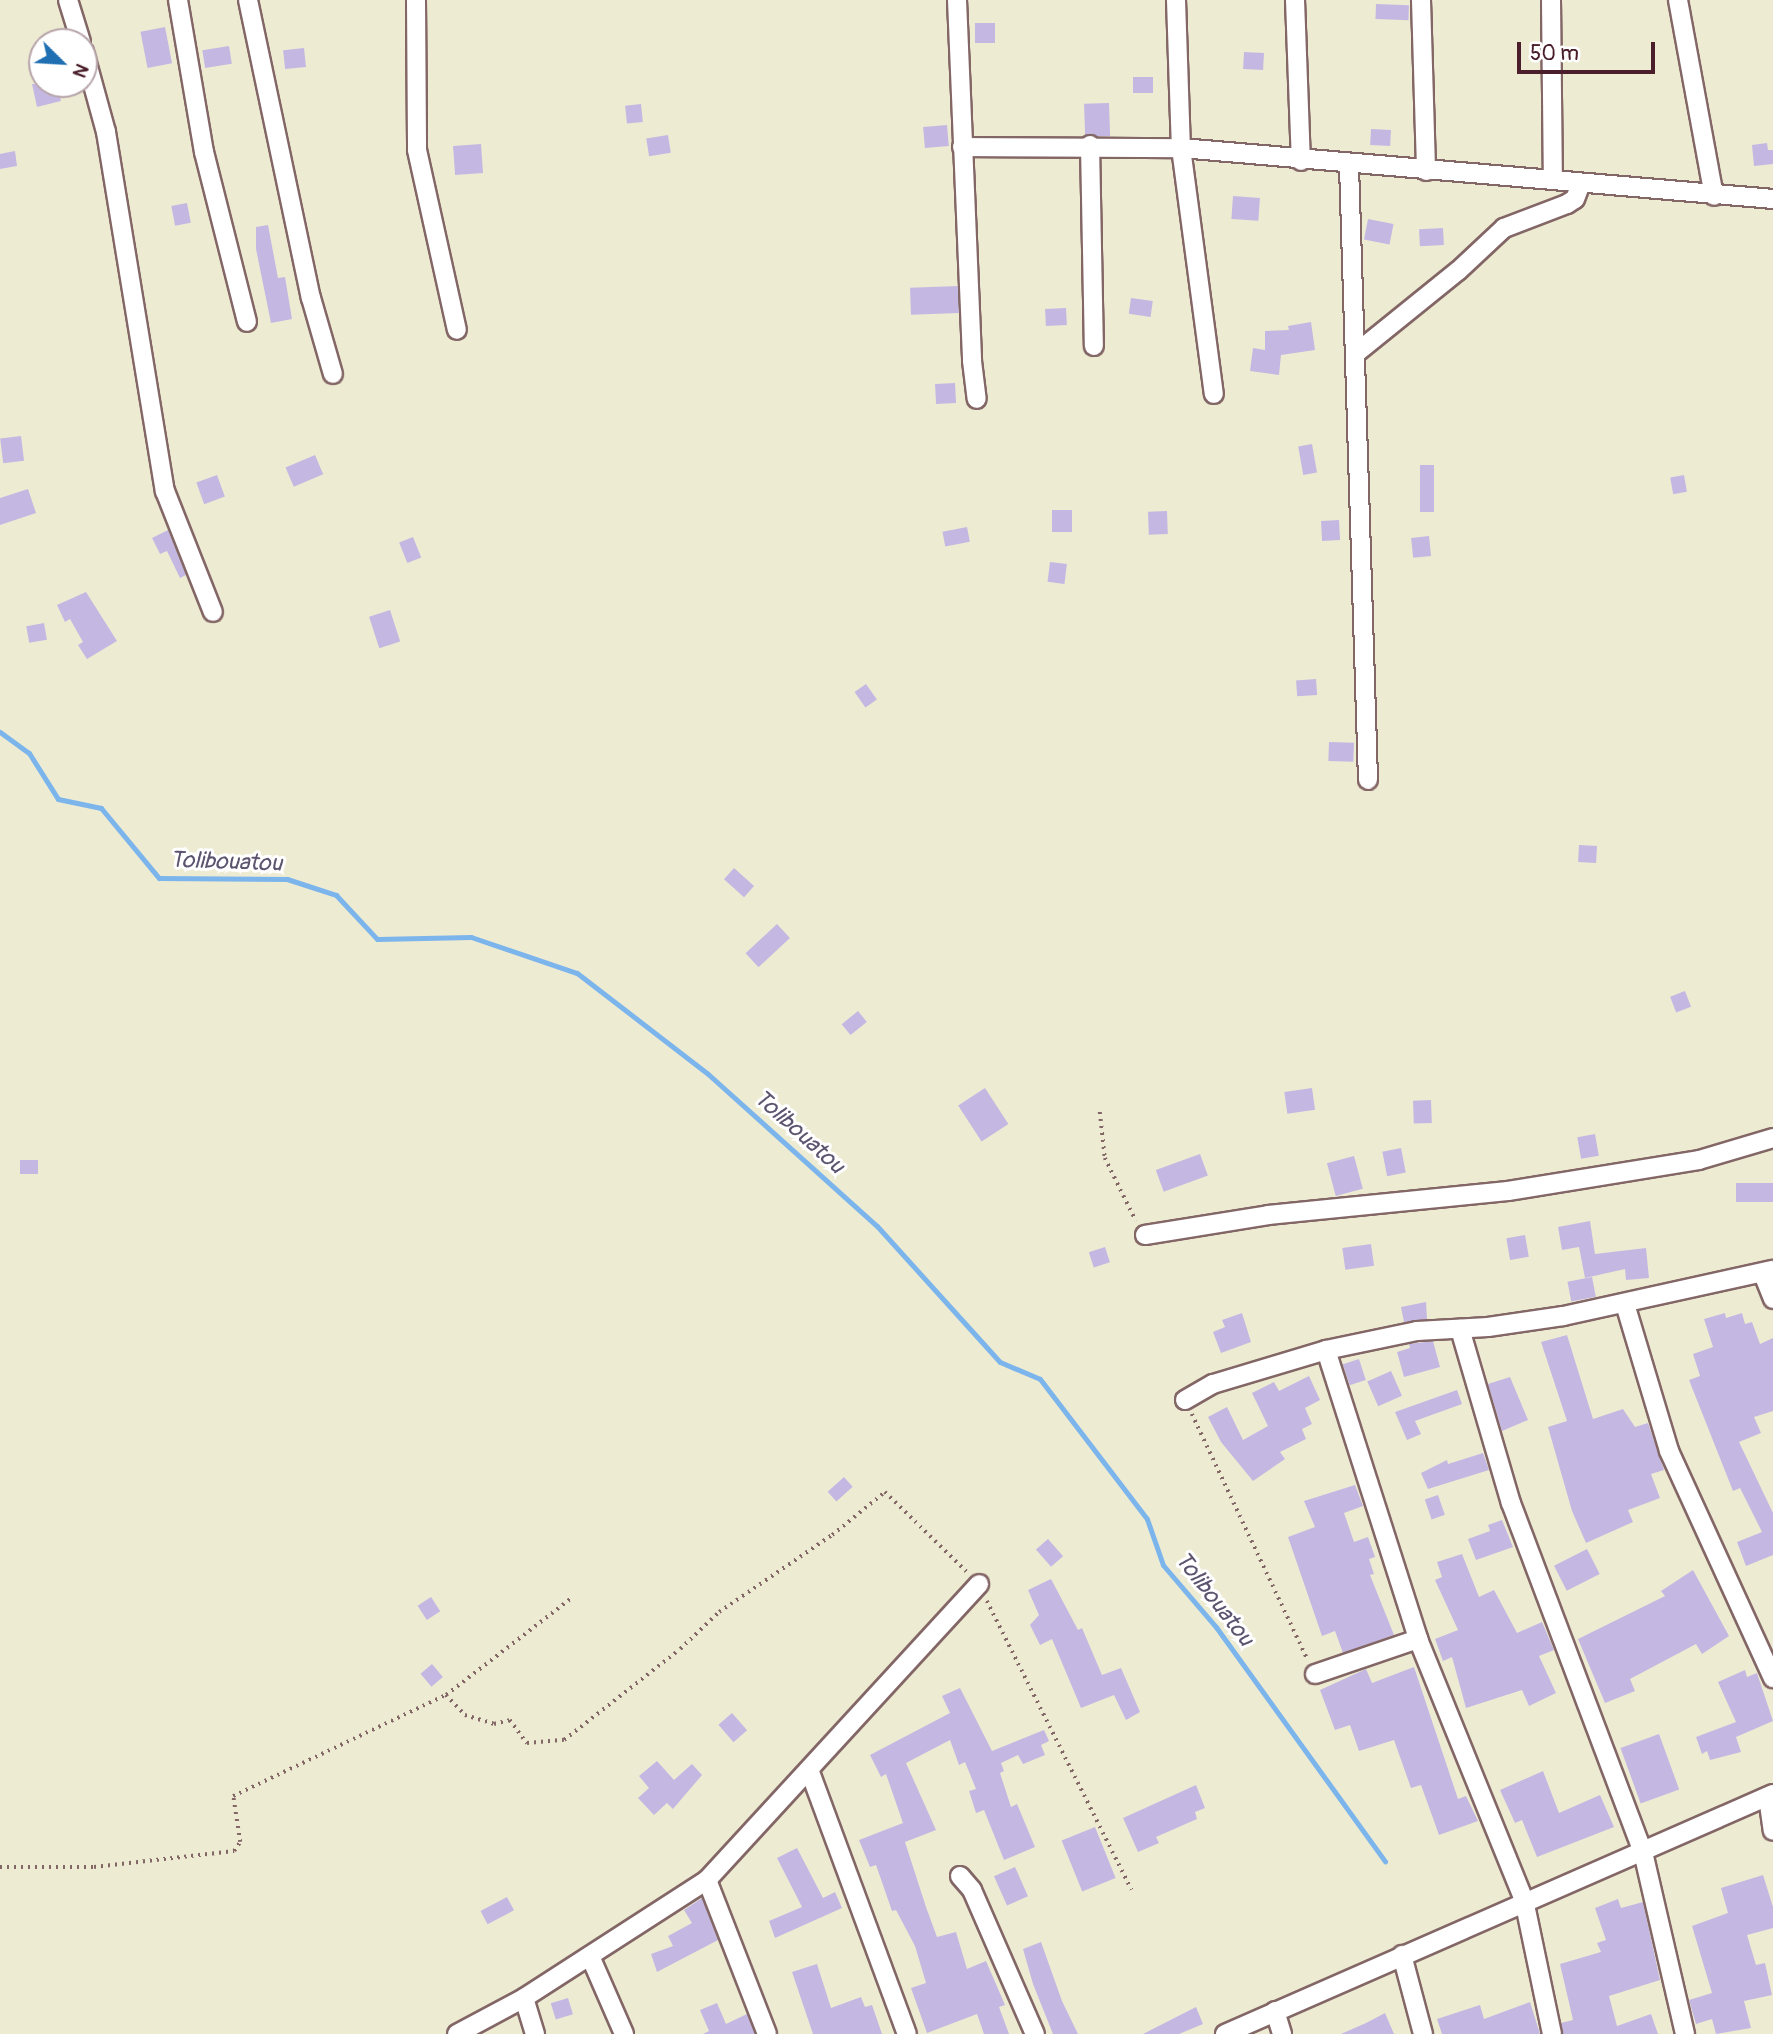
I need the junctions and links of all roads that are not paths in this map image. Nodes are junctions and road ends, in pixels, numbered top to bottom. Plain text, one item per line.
1 (68, 0) edge
2 (178, 0) edge
3 (248, 0) edge
4 (416, 0) edge
5 (957, 0) edge
6 (1176, 0) edge
7 (1295, 0) edge
8 (1422, 0) edge
9 (1550, 0) edge
10 (1678, 0) edge
11 (77, 28) edge
12 (97, 98) edge
13 (1090, 145) junction
14 (962, 147) junction
15 (1181, 148) junction
16 (1301, 161) junction
17 (1349, 165) junction
18 (1426, 171) junction
19 (1553, 180) junction
20 (1581, 183) junction
21 (1714, 196) junction
22 (1773, 199) edge
23 (247, 322) dead end
24 (457, 330) dead end
25 (1094, 346) dead end
26 (1355, 354) junction
27 (333, 374) dead end
28 (1214, 394) dead end
29 (977, 399) dead end
30 (213, 611) dead end
31 (1368, 780) dead end
32 (1773, 1138) edge
33 (1145, 1235) road end
34 (1768, 1272) edge
35 (1773, 1299) edge
36 (1625, 1304) junction
37 (1460, 1329) junction
38 (1326, 1350) junction
39 (1185, 1400) road end
40 (979, 1584) road end
41 (1418, 1639) junction
42 (1315, 1674) road end
43 (1773, 1678) edge
44 (810, 1772) junction
45 (1770, 1796) edge
46 (1773, 1831) edge
47 (1643, 1852) junction
48 (960, 1876) dead end
49 (707, 1880) junction
50 (1524, 1900) junction
51 (1402, 1955) junction
52 (590, 1956) junction
53 (524, 1998) junction
54 (1275, 2011) junction
55 (457, 2034) edge
56 (535, 2034) edge
57 (624, 2034) edge
58 (768, 2034) edge
59 (907, 2034) edge
60 (1035, 2034) edge
61 (1225, 2034) edge
62 (1282, 2034) edge
63 (1423, 2034) edge
64 (1552, 2034) edge
65 (1685, 2034) edge

1 - 11 street
2 - 23 street
3 - 27 street
4 - 24 street
5 - 14 street
6 - 15 street
7 - 16 street
8 - 18 street
9 - 19 street
10 - 21 street
12 - 30 street
13 - 14 street
13 - 15 street
13 - 25 street
14 - 29 street
15 - 16 street
15 - 28 street
16 - 17 street
17 - 18 street
17 - 26 street
18 - 19 street
19 - 20 street
20 - 21 street
20 - 26 street
21 - 22 street
26 - 31 street
32 - 33 street
34 - 35 street
34 - 36 street
36 - 37 street
36 - 43 street
37 - 38 street
37 - 47 street
38 - 39 street
38 - 41 street
40 - 44 street
41 - 42 street
41 - 50 street
44 - 49 street
44 - 59 street
45 - 46 street
45 - 47 street
47 - 50 street
47 - 65 street
48 - 60 street
49 - 52 street
49 - 58 street
50 - 51 street
50 - 64 street
51 - 54 street
51 - 63 street
52 - 53 street
52 - 57 street
53 - 55 street
53 - 56 street
54 - 61 street
54 - 62 street

